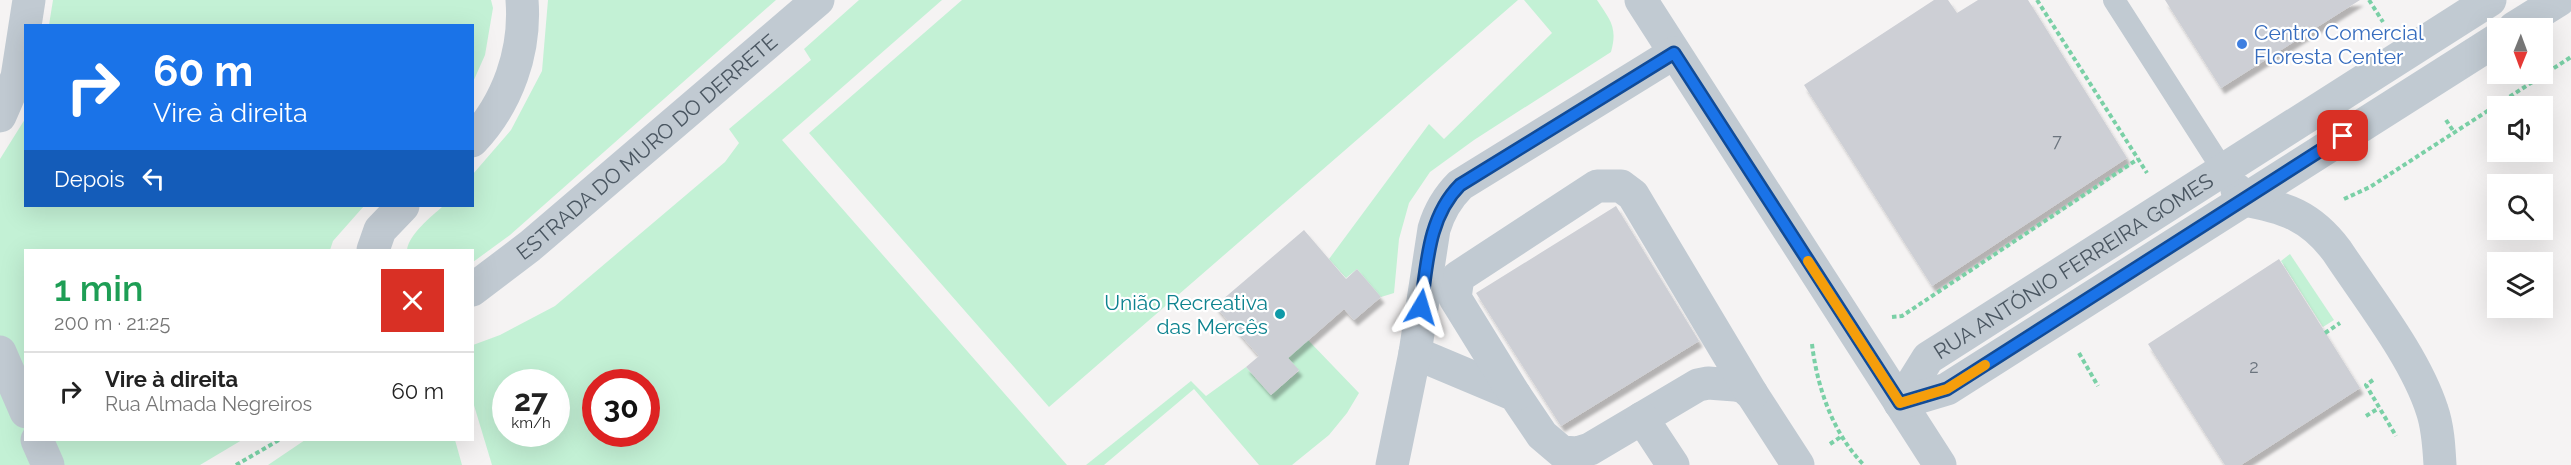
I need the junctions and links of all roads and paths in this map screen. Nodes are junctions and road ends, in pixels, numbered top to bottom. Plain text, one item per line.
1 (29, 0) edge
2 (522, 0) edge
3 (818, 0) edge
4 (1641, 0) edge
5 (2037, 0) edge
6 (2114, 0) edge
7 (2369, 0) edge
8 (2490, 0) edge
9 (2559, 0) edge
10 (2530, 18) edge
11 (25, 24) edge
12 (2386, 28) dead end
13 (24, 32) edge
14 (2487, 46) edge
15 (1674, 53) junction
16 (2571, 57) edge
17 (0, 116) edge
18 (474, 138) edge
19 (2138, 159) junction
20 (2223, 170) junction
21 (2151, 178) dead end
22 (2243, 200) junction
23 (2343, 200) dead end
24 (402, 207) edge
25 (373, 249) edge
26 (474, 288) edge
27 (1891, 317) dead end
28 (2343, 321) dead end
29 (2325, 333) dead end
30 (1812, 341) dead end
31 (2075, 347) dead end
32 (0, 352) edge
33 (1415, 353) junction
34 (2375, 376) dead end
35 (2098, 386) dead end
36 (1752, 394) junction
37 (1515, 395) junction
38 (1900, 403) junction
39 (24, 407) edge
40 (2379, 408) junction
41 (2366, 416) dead end
42 (1642, 418) junction
43 (37, 441) edge
44 (277, 441) edge
45 (2401, 445) dead end
46 (48, 465) edge
47 (236, 465) edge
48 (1392, 465) edge
49 (1673, 465) edge
50 (1798, 465) edge
51 (1864, 465) edge
52 (1940, 465) edge
53 (2440, 465) edge

1 - 11 street
2 - 18 street
3 - 26 street, ESTRADA DO MURO DO DERRETE
4 - 15 street
5 - 19 path
6 - 20 lane
7 - 12 path
8 - 20 street, RUA ANTÓNIO FERREIRA GOMES
9 - 10 street
13 - 17 street
14 - 22 street, RUA ANTÓNIO FERREIRA GOMES
15 - 33 street
15 - 38 street
16 - 23 path
19 - 21 path
19 - 27 path
20 - 22 street
20 - 38 street, RUA ANTÓNIO FERREIRA GOMES
22 - 38 street, RUA ANTÓNIO FERREIRA GOMES
22 - 53 street
24 - 25 street
28 - 29 path
30 - 51 path
31 - 35 path
32 - 39 street
33 - 37 street
33 - 48 street
34 - 40 path
36 - 37 street
36 - 42 street
36 - 50 street
37 - 42 street
38 - 52 street
40 - 41 path
40 - 45 path
42 - 49 street
43 - 46 street
44 - 47 path

